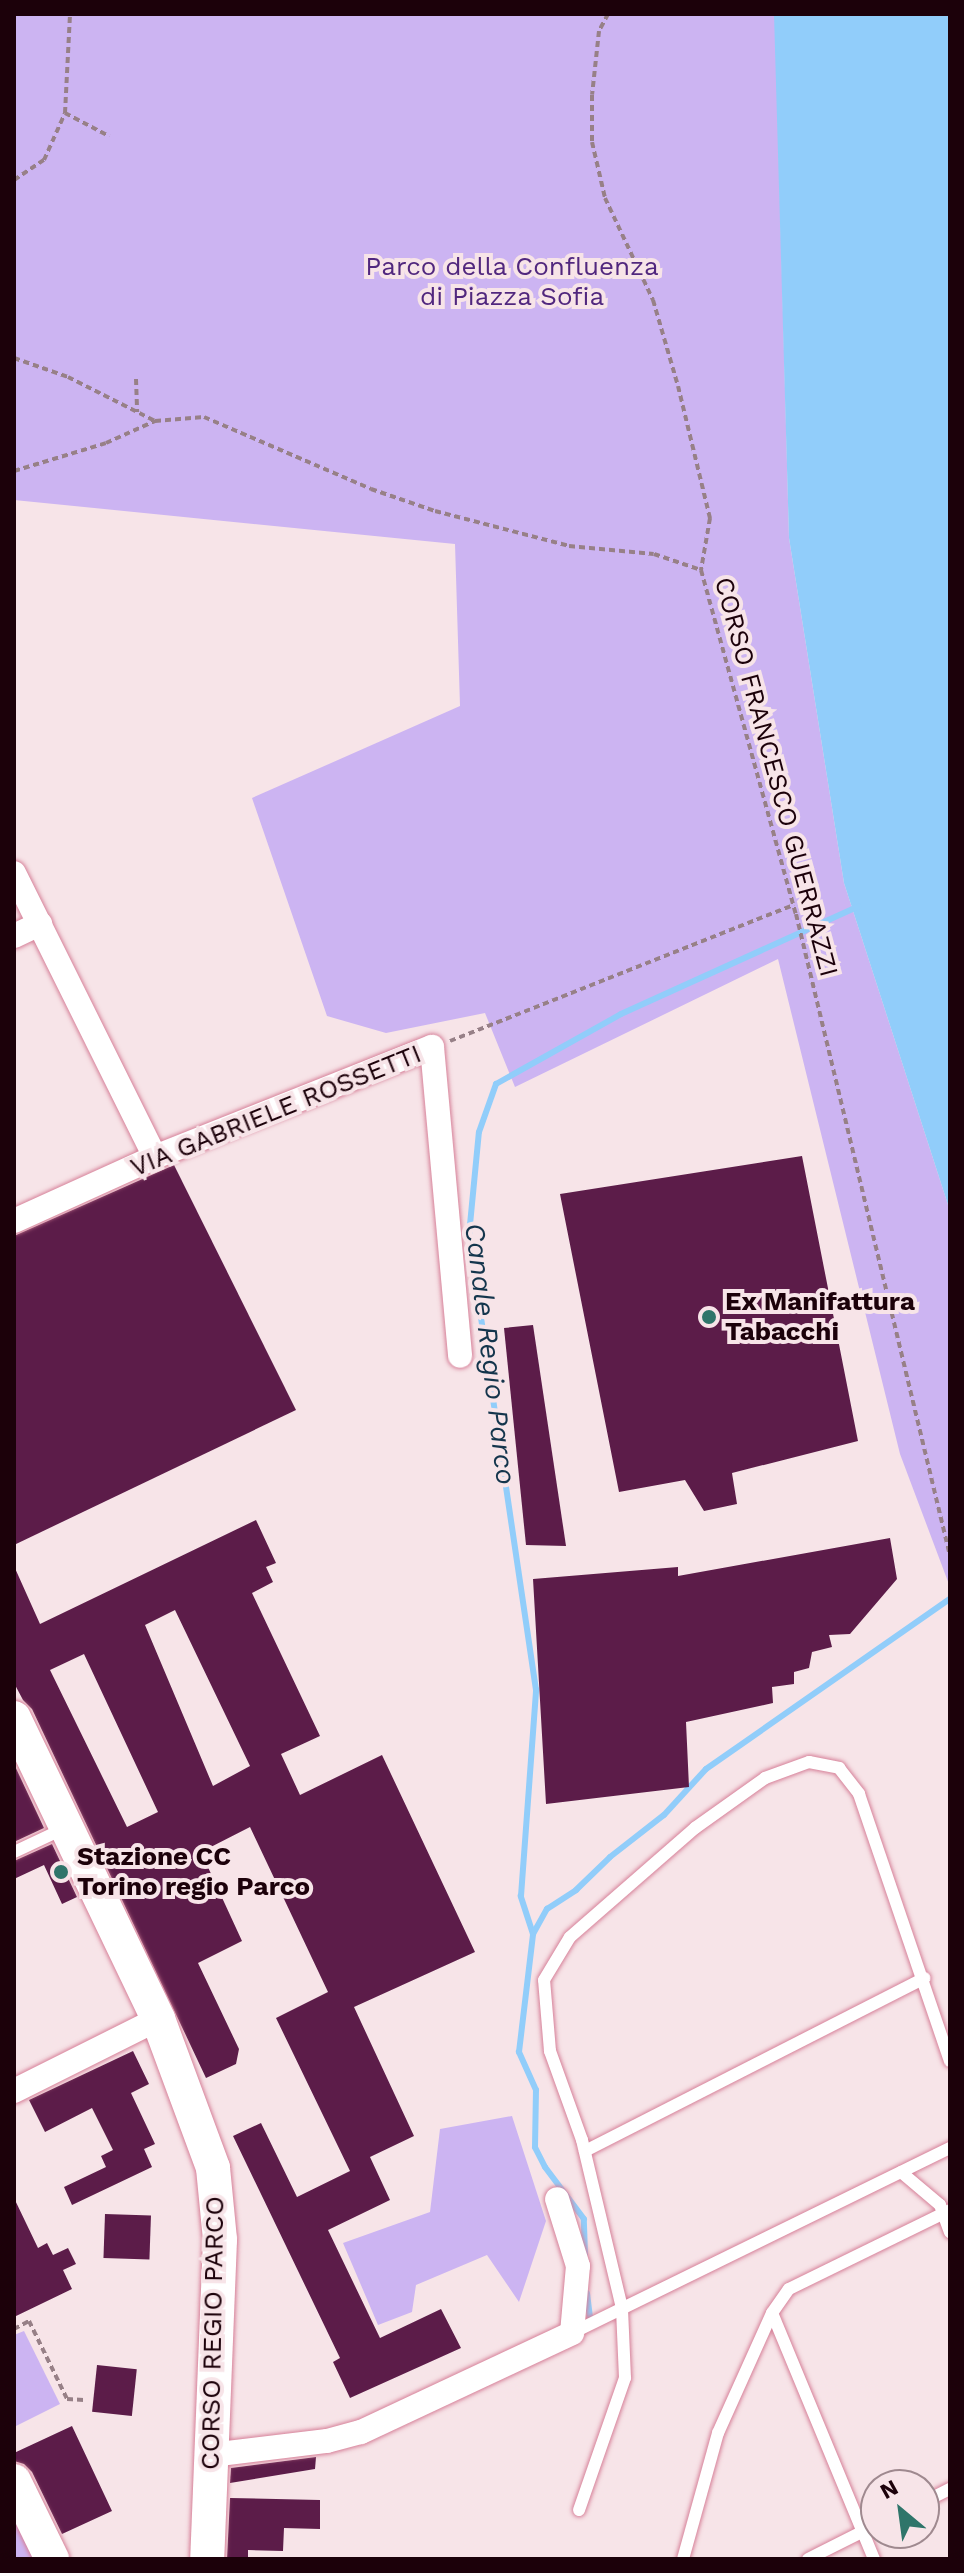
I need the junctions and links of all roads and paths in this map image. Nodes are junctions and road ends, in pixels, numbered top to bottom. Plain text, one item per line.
1 (70, 14) edge
2 (608, 14) edge
3 (65, 113) junction
4 (109, 136) dead end
5 (14, 180) edge
6 (14, 358) edge
7 (136, 379) dead end
8 (137, 412) junction
9 (155, 421) junction
10 (14, 471) edge
11 (701, 570) junction
12 (14, 873) edge
13 (794, 905) junction
14 (40, 924) junction
15 (14, 936) edge
16 (432, 1047) junction
17 (155, 1157) junction
18 (14, 1221) edge
19 (460, 1356) dead end
20 (950, 1556) edge
21 (14, 1718) edge
22 (66, 1828) junction
23 (14, 1852) edge
24 (924, 1978) junction
25 (158, 2019) junction
26 (950, 2061) edge
27 (15, 2088) edge
28 (950, 2148) edge
29 (585, 2151) junction
30 (901, 2172) junction
31 (557, 2199) dead end
32 (946, 2212) edge
33 (950, 2232) edge
34 (622, 2308) junction
35 (772, 2313) junction
36 (14, 2329) edge
37 (572, 2333) junction
38 (84, 2400) dead end
39 (211, 2455) junction
40 (14, 2481) edge
41 (579, 2510) dead end
42 (860, 2525) edge
43 (860, 2533) edge
44 (52, 2559) edge
45 (207, 2559) edge
46 (683, 2559) edge
47 (808, 2559) edge

1 - 3 path
2 - 11 path, CORSO FRANCESCO GUERRAZZI
3 - 4 path
3 - 5 path
6 - 8 path
7 - 8 path
8 - 9 path
9 - 10 path
9 - 11 path
11 - 13 path, CORSO FRANCESCO GUERRAZZI
12 - 14 street
13 - 16 path
13 - 20 path, CORSO FRANCESCO GUERRAZZI
14 - 15 street
14 - 17 street
16 - 17 street, VIA GABRIELE ROSSETTI
16 - 19 street, VIA GABRIELE ROSSETTI
17 - 18 street, VIA GABRIELE ROSSETTI
21 - 22 street, CORSO REGIO PARCO
22 - 23 lane
22 - 25 street, CORSO REGIO PARCO
24 - 26 lane
24 - 29 lane
24 - 29 lane
25 - 27 street
25 - 39 street, CORSO REGIO PARCO
28 - 30 lane
29 - 34 lane
30 - 32 lane
30 - 34 lane
31 - 37 street
32 - 33 lane
32 - 35 lane
34 - 37 lane
34 - 41 lane
35 - 42 lane
35 - 46 lane
36 - 38 path
37 - 39 street
39 - 45 street, CORSO REGIO PARCO
40 - 44 street
43 - 47 lane

